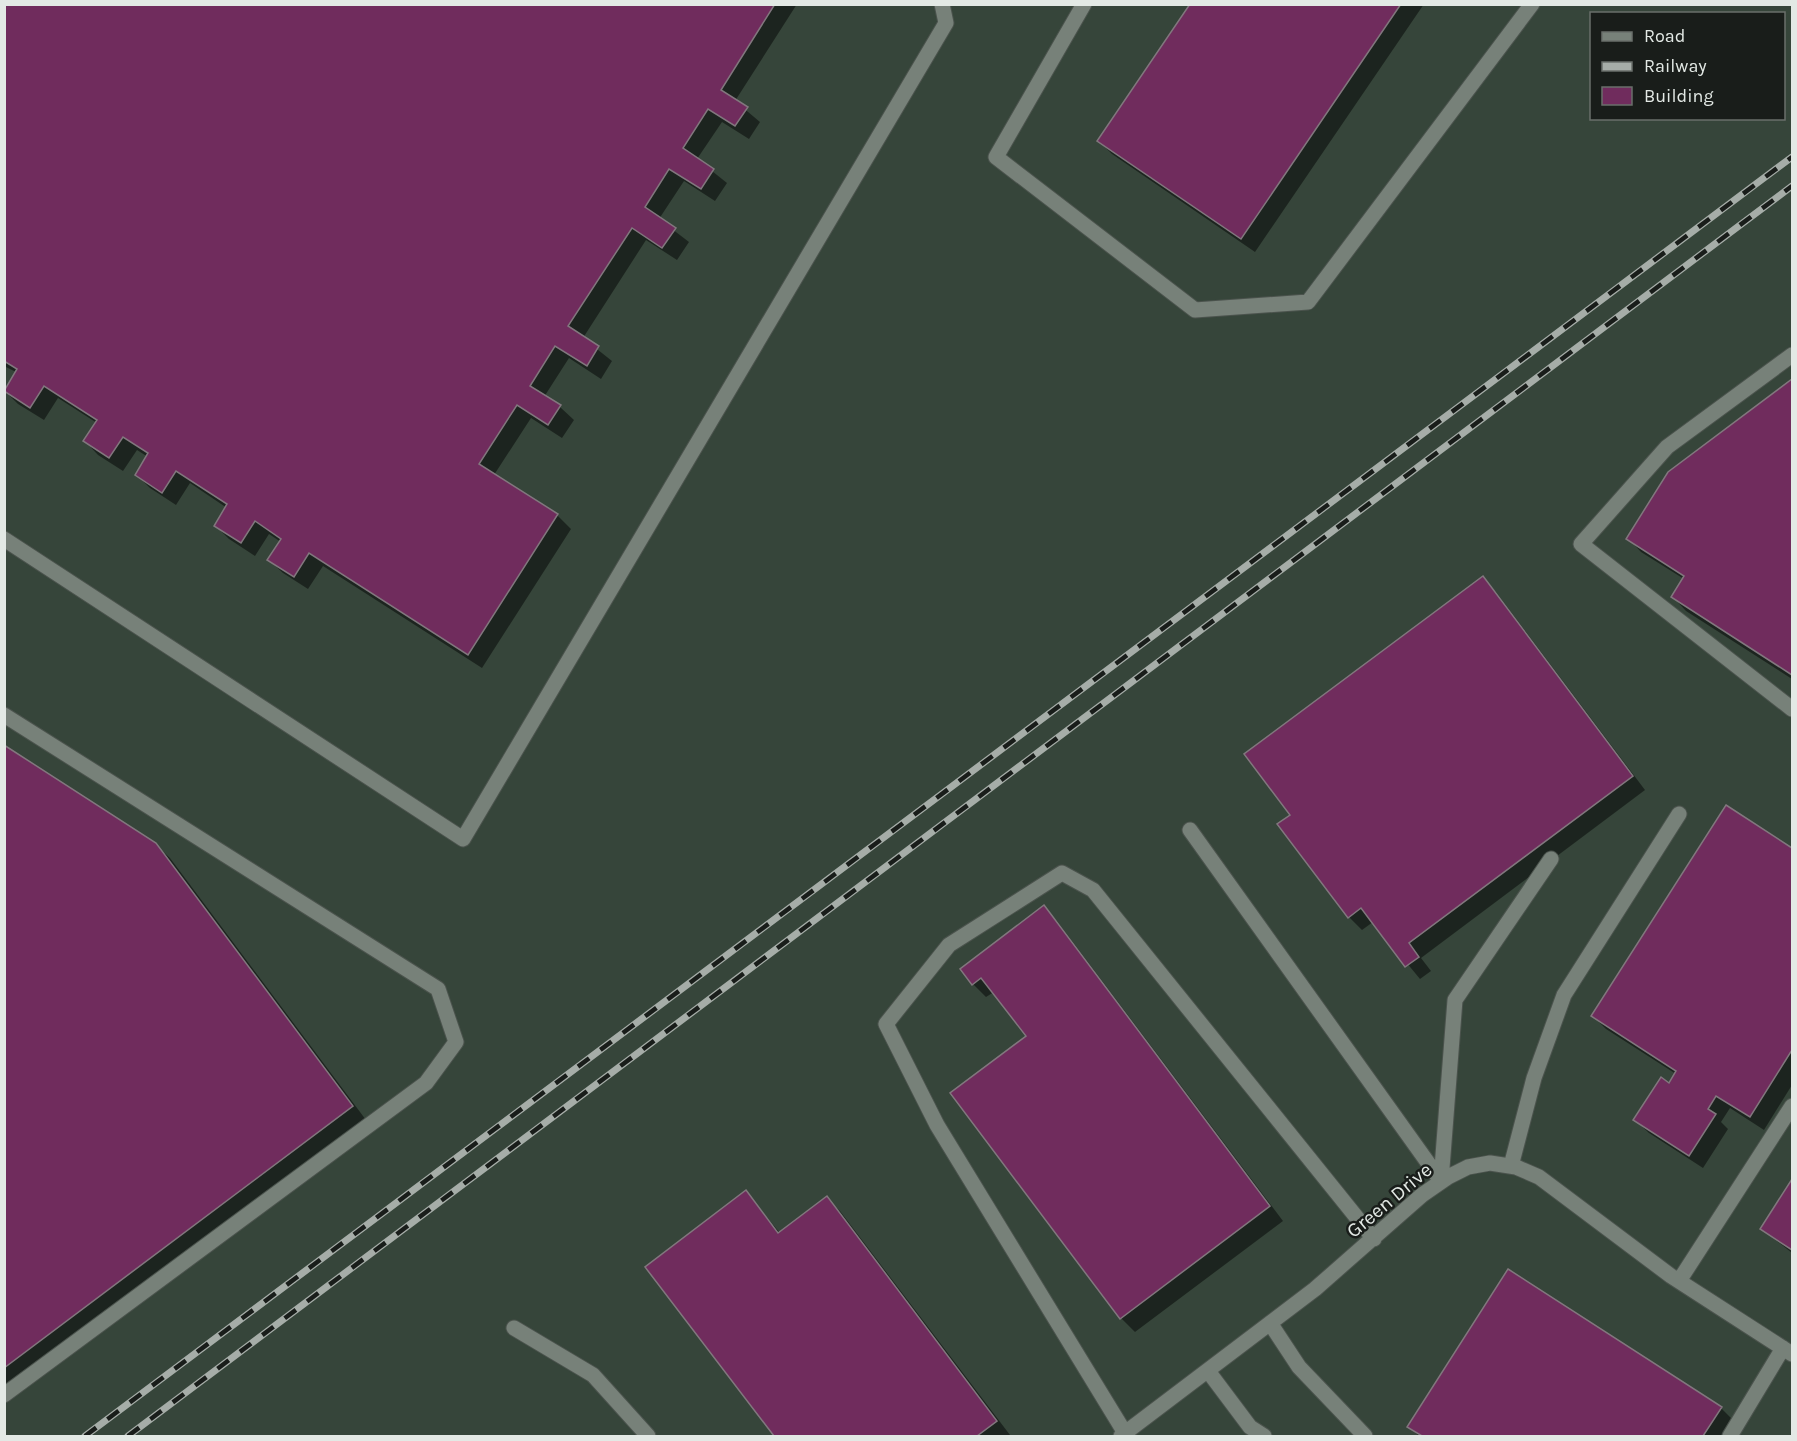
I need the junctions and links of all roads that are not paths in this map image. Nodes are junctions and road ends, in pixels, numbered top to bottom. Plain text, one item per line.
1 (942, 4) edge
2 (1084, 4) edge
3 (1532, 4) edge
4 (1792, 355) edge
5 (4, 539) edge
6 (1792, 708) edge
7 (4, 716) edge
8 (1679, 814) dead end
9 (1190, 830) dead end
10 (1551, 859) dead end
11 (1792, 1106) edge
12 (1511, 1166) junction
13 (1442, 1181) junction
14 (1374, 1239) junction
15 (1679, 1281) junction
16 (1270, 1323) junction
17 (514, 1328) dead end
18 (1788, 1351) edge
19 (1208, 1371) junction
20 (4, 1395) edge
21 (1123, 1435) edge
22 (648, 1437) edge
23 (1264, 1437) edge
24 (1365, 1437) edge
25 (1730, 1437) edge

1 - 5 street
2 - 3 street
4 - 6 street
7 - 20 street
8 - 12 street
9 - 13 street
10 - 13 street
11 - 15 street
12 - 13 street, Green Drive
12 - 15 street, Green Drive
13 - 14 street, Green Drive
14 - 16 street, Green Drive
14 - 21 street
15 - 18 street, Green Drive
16 - 19 street, Green Drive
16 - 24 street
17 - 22 street
18 - 25 street
19 - 21 street, Green Drive
19 - 23 street

